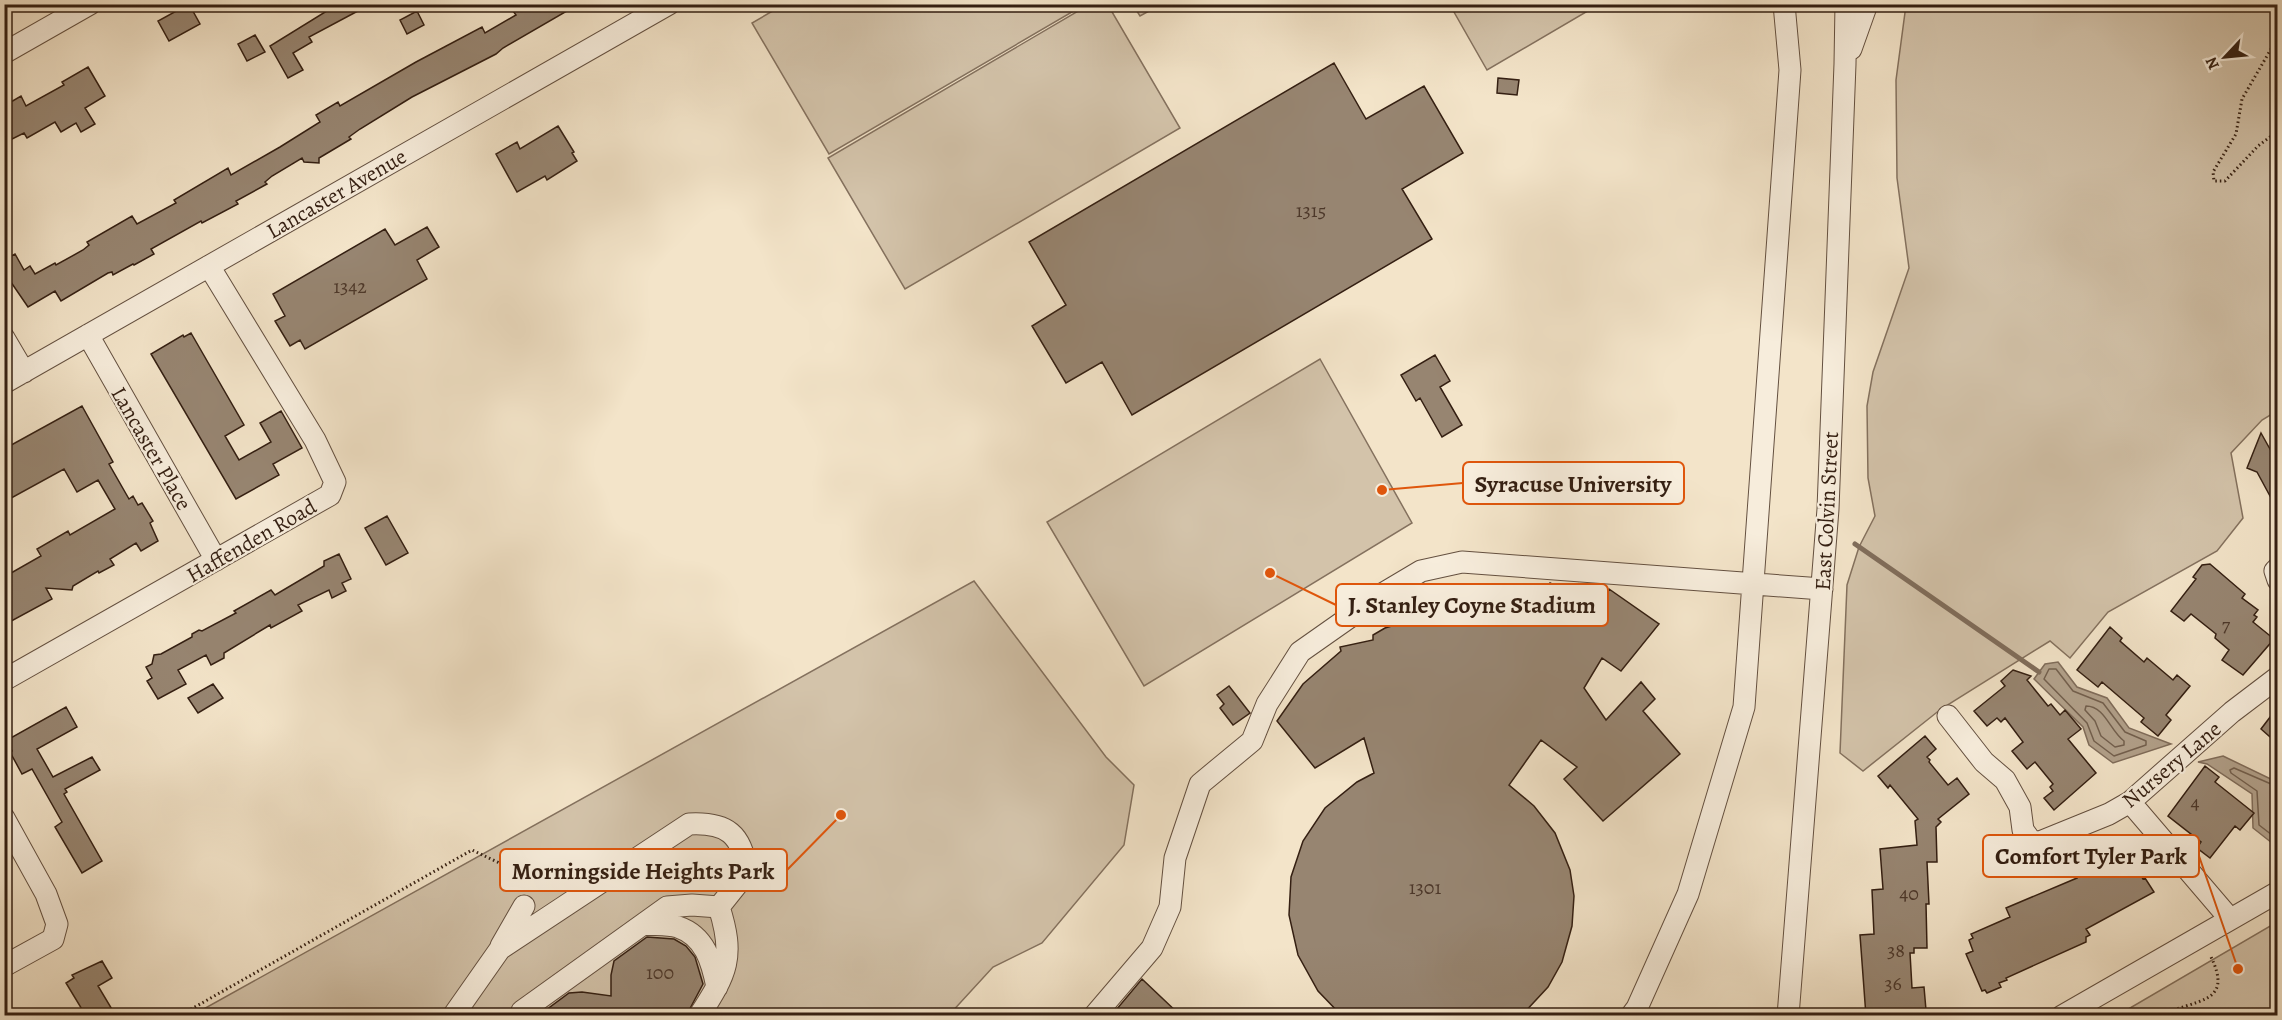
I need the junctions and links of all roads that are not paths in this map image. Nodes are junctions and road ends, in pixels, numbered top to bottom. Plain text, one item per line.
1 (90, 4) edge
2 (669, 4) edge
3 (1784, 4) edge
4 (1846, 4) edge
5 (1867, 4) edge
6 (4, 53) edge
7 (1845, 64) junction
8 (209, 266) junction
9 (88, 335) junction
10 (4, 338) edge
11 (24, 372) junction
12 (4, 383) edge
13 (216, 560) junction
14 (1754, 585) junction
15 (1822, 589) junction
16 (2277, 677) edge
17 (4, 680) edge
18 (1948, 716) dead end
19 (2130, 802) junction
20 (4, 818) edge
21 (2277, 892) edge
22 (524, 906) road end
23 (719, 907) junction
24 (2230, 919) junction
25 (645, 924) junction
26 (500, 949) junction
27 (4, 966) edge
28 (1793, 970) junction
29 (717, 987) junction
30 (453, 1016) edge
31 (520, 1016) edge
32 (699, 1016) edge
33 (1094, 1016) edge
34 (1631, 1016) edge
35 (1788, 1016) edge
36 (1800, 1016) edge
37 (2062, 1016) edge

1 - 6 street
2 - 8 street, Lancaster Avenue
3 - 14 street
4 - 7 street, East Colvin Street
5 - 7 street
7 - 15 street, East Colvin Street
8 - 9 street, Lancaster Avenue
8 - 13 street, Haffenden Road
9 - 11 street, Lancaster Avenue
9 - 13 street, Lancaster Place
10 - 11 street
11 - 12 street, Lancaster Avenue
13 - 17 street, Haffenden Road
14 - 15 street
14 - 33 street
14 - 34 street
15 - 28 street, East Colvin Street
16 - 19 street, Nursery Lane
18 - 19 street, Nursery Lane
19 - 24 street
20 - 27 street
21 - 24 street
22 - 26 street
23 - 25 street
23 - 26 street
23 - 29 street
24 - 37 street
25 - 29 street
25 - 31 street
26 - 30 street
28 - 35 street, East Colvin Street
28 - 36 street
29 - 32 street

